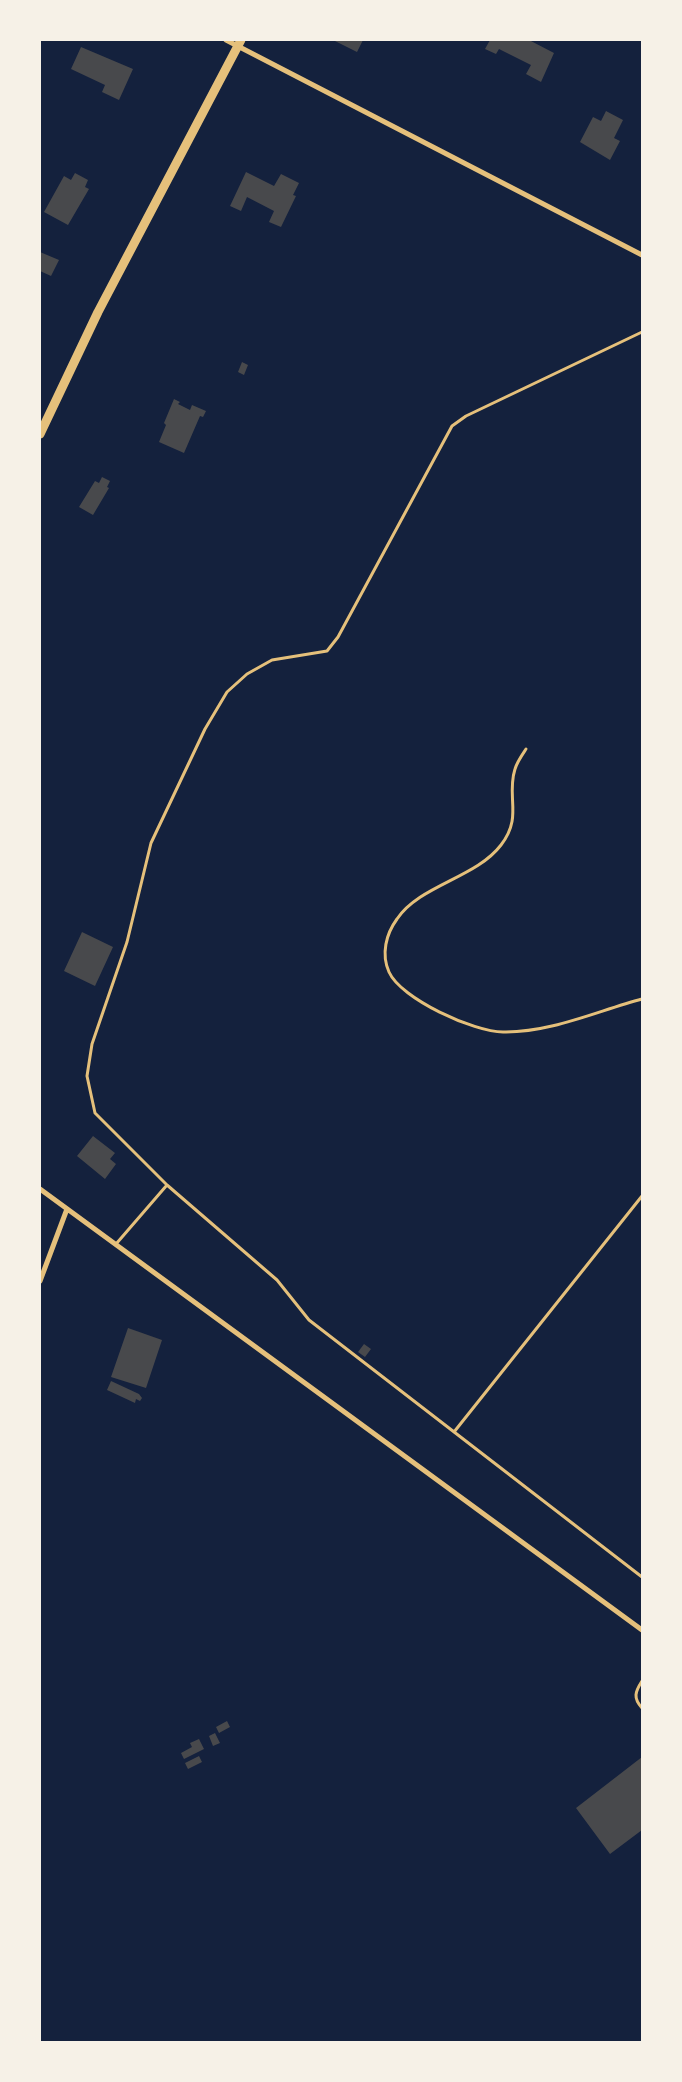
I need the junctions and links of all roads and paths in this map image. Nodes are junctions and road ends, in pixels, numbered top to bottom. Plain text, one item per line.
1 (226, 40) edge
2 (239, 43) edge
3 (642, 255) edge
4 (642, 332) edge
5 (40, 434) edge
6 (526, 749) dead end
7 (642, 999) edge
8 (167, 1185) junction
9 (40, 1189) edge
10 (642, 1196) edge
11 (67, 1209) junction
12 (116, 1244) junction
13 (40, 1281) edge
14 (454, 1432) junction
15 (642, 1577) edge
16 (642, 1630) edge
17 (642, 1681) edge
18 (642, 1708) edge

1 - 2 street
2 - 3 street
2 - 5 main road
4 - 8 lane
6 - 7 lane
8 - 12 lane
8 - 14 lane
9 - 11 street
10 - 14 lane
11 - 12 street
11 - 13 street
12 - 16 street
14 - 15 lane
17 - 18 lane

